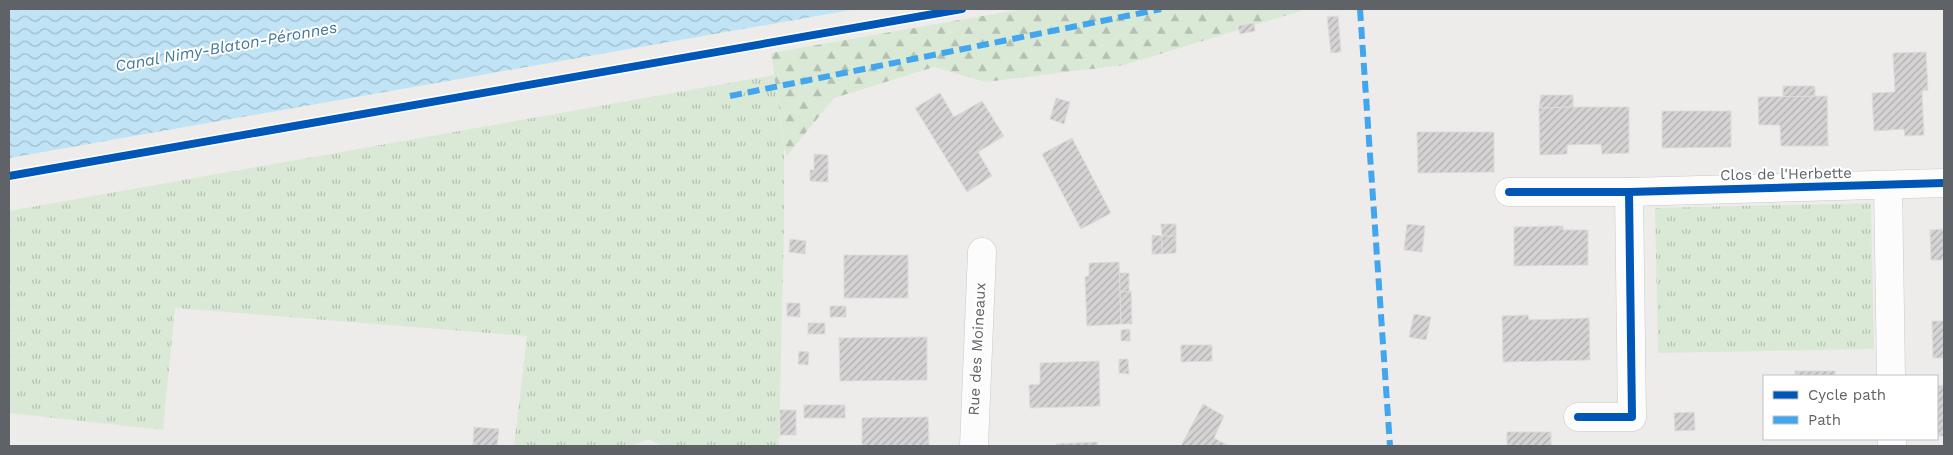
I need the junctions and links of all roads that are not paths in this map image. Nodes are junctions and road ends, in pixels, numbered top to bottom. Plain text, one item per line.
1 (1944, 183) edge
2 (1888, 185) junction
3 (1509, 192) dead end
4 (1629, 192) junction
5 (982, 252) dead end
6 (1891, 375) edge
7 (1578, 418) dead end
8 (974, 446) edge

1 - 2 street, Clos de l'Herbette
2 - 4 street, Clos de l'Herbette
2 - 6 street
3 - 4 street, Clos de l'Herbette
4 - 7 street
5 - 8 street, Rue des Moineaux

